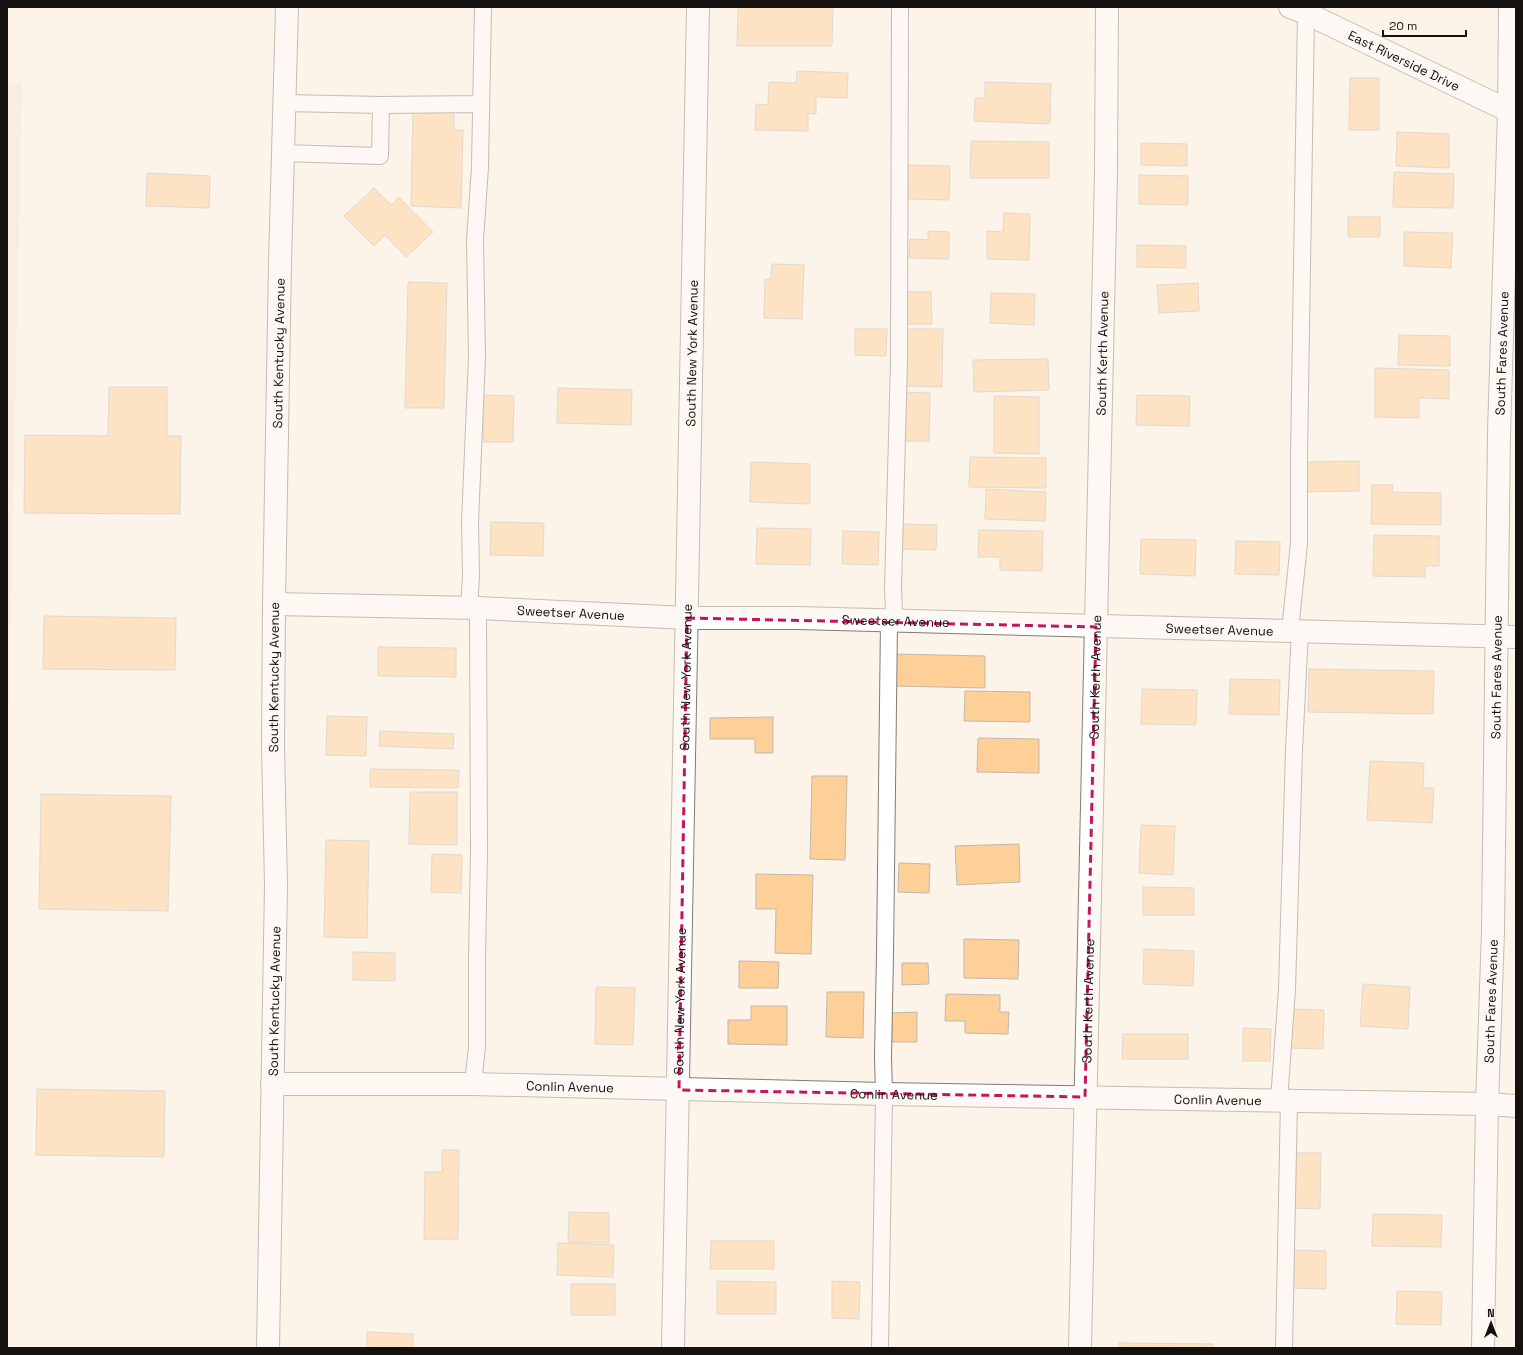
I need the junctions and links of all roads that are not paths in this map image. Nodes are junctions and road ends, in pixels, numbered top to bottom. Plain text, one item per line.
1 (287, 7) edge
2 (483, 7) edge
3 (698, 7) edge
4 (900, 7) edge
5 (1107, 7) edge
6 (1510, 7) edge
7 (1298, 10) edge
8 (285, 103) junction
9 (481, 104) junction
10 (381, 105) junction
11 (1512, 114) edge
12 (283, 153) junction
13 (274, 604) junction
14 (474, 608) junction
15 (687, 618) junction
16 (890, 621) junction
17 (1096, 627) junction
18 (1295, 631) junction
19 (1506, 637) edge
20 (272, 1084) junction
21 (473, 1084) junction
22 (679, 1090) junction
23 (884, 1094) junction
24 (1085, 1097) junction
25 (1284, 1101) junction
26 (1487, 1104) junction
27 (1516, 1106) edge
28 (268, 1348) edge
29 (673, 1348) edge
30 (880, 1348) edge
31 (1080, 1348) edge
32 (1284, 1348) edge
33 (1484, 1348) edge

1 - 8 street, South Kentucky Avenue
2 - 9 lane
3 - 15 street, South New York Avenue
4 - 16 lane
5 - 17 street, South Kerth Avenue
6 - 11 street, South Fares Avenue
7 - 11 street, East Riverside Drive
7 - 18 lane
8 - 10 lane
8 - 12 street, South Kentucky Avenue
9 - 10 lane
9 - 14 lane
10 - 12 lane
11 - 19 street, South Fares Avenue
12 - 13 street, South Kentucky Avenue
13 - 14 street, Sweetser Avenue
13 - 20 street, South Kentucky Avenue
14 - 15 street, Sweetser Avenue
14 - 21 lane
15 - 16 street, Sweetser Avenue
15 - 22 street, South New York Avenue
16 - 17 street, Sweetser Avenue
16 - 23 lane
17 - 18 street, Sweetser Avenue
17 - 24 street, South Kerth Avenue
18 - 19 street, Sweetser Avenue
18 - 25 lane
19 - 26 street, South Fares Avenue
20 - 21 street, Conlin Avenue
20 - 28 street, South Kentucky Avenue
21 - 22 street, Conlin Avenue
22 - 23 street, Conlin Avenue
22 - 29 street, South New York Avenue
23 - 24 street, Conlin Avenue
23 - 30 lane
24 - 25 street, Conlin Avenue
24 - 31 street, South Kerth Avenue
25 - 26 street, Conlin Avenue
25 - 32 lane
26 - 27 street, Conlin Avenue
26 - 33 street, South Fares Avenue

